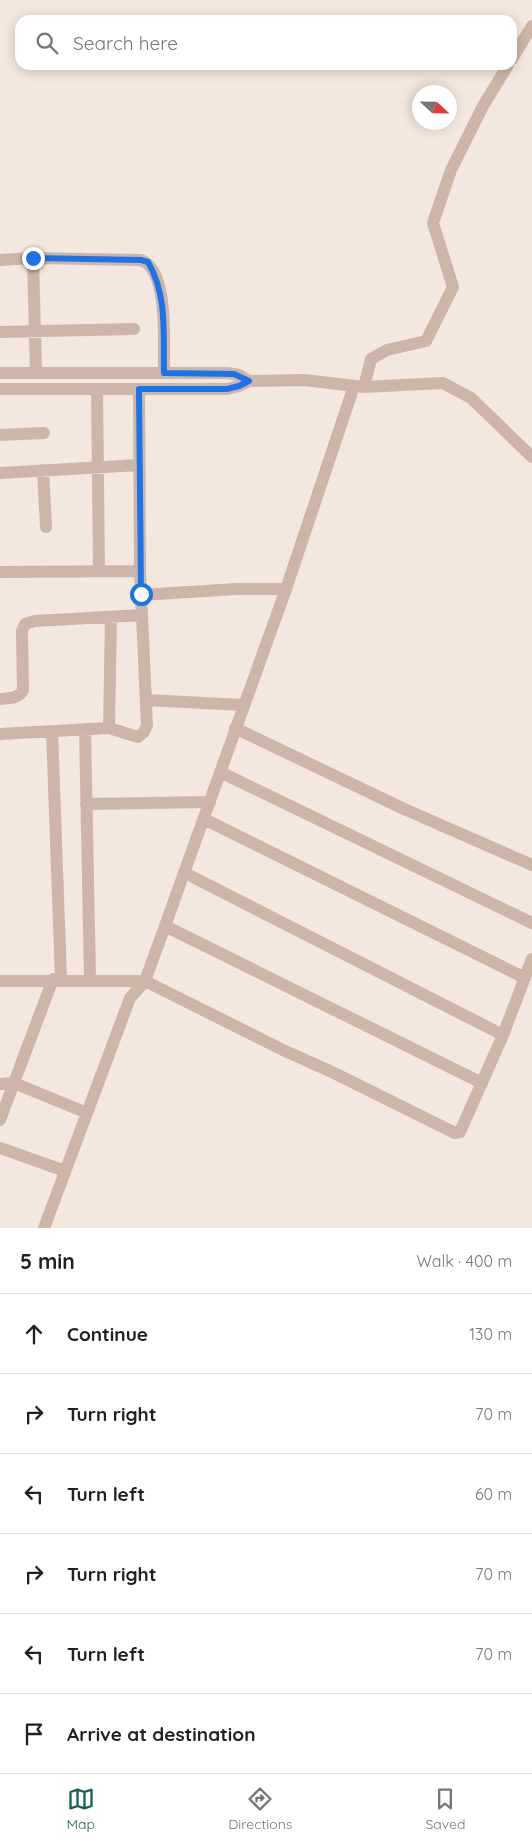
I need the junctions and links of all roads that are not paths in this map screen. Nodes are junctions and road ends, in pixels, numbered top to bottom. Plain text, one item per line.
1 (532, 26) edge
2 (517, 51) edge
3 (505, 70) edge
4 (33, 258) junction
5 (0, 260) edge
6 (134, 329) dead end
7 (36, 330) junction
8 (0, 332) edge
9 (36, 373) junction
10 (164, 373) junction
11 (0, 374) edge
12 (249, 381) junction
13 (359, 386) junction
14 (0, 389) edge
15 (97, 389) junction
16 (139, 389) junction
17 (44, 433) dead end
18 (0, 435) edge
19 (532, 457) edge
20 (139, 465) junction
21 (99, 467) junction
22 (43, 470) junction
23 (0, 473) edge
24 (46, 527) dead end
25 (99, 571) junction
26 (140, 571) junction
27 (0, 572) edge
28 (286, 589) junction
29 (141, 594) junction
30 (142, 615) junction
31 (110, 617) junction
32 (0, 699) edge
33 (146, 700) junction
34 (243, 704) junction
35 (108, 728) junction
36 (235, 728) junction
37 (85, 729) junction
38 (52, 731) junction
39 (0, 734) edge
40 (220, 772) junction
41 (210, 802) junction
42 (86, 804) junction
43 (204, 820) junction
44 (532, 865) edge
45 (185, 872) junction
46 (532, 924) edge
47 (165, 926) junction
48 (532, 959) edge
49 (525, 978) junction
50 (57, 979) junction
51 (90, 979) junction
52 (0, 981) edge
53 (145, 981) junction
54 (503, 1035) junction
55 (14, 1083) junction
56 (482, 1083) junction
57 (0, 1084) edge
58 (87, 1112) junction
59 (0, 1120) edge
60 (0, 1148) edge
61 (65, 1172) junction
62 (44, 1228) edge

1 - 2 street
3 - 13 street
4 - 5 street
4 - 7 street
4 - 10 street
6 - 7 street
7 - 8 street
7 - 9 street
9 - 10 street
9 - 11 street
10 - 12 street
12 - 13 street
12 - 16 street
13 - 19 street
13 - 28 street
14 - 15 street
15 - 16 street
15 - 21 street
16 - 20 street
17 - 18 street
20 - 21 street
20 - 26 street
21 - 22 street
21 - 25 street
22 - 23 street
22 - 24 street
25 - 26 street
25 - 27 street
26 - 29 street
28 - 29 street
28 - 34 street
29 - 30 street
30 - 31 street
30 - 33 street
31 - 32 street
31 - 35 street
33 - 34 street
33 - 35 street
34 - 36 street
35 - 37 street
36 - 40 street
36 - 44 street
37 - 38 street
37 - 42 street
38 - 39 street
38 - 50 street
40 - 41 street
40 - 46 street
41 - 42 street
41 - 43 street
42 - 51 street
43 - 45 street
43 - 49 street
45 - 47 street
45 - 54 street
47 - 53 street
47 - 56 street
48 - 49 street
49 - 54 street
50 - 51 street
50 - 52 street
50 - 55 street
51 - 53 street
53 - 56 street
53 - 58 street
54 - 56 street
55 - 57 street
55 - 58 street
55 - 59 street
58 - 61 street
60 - 61 street
61 - 62 street

